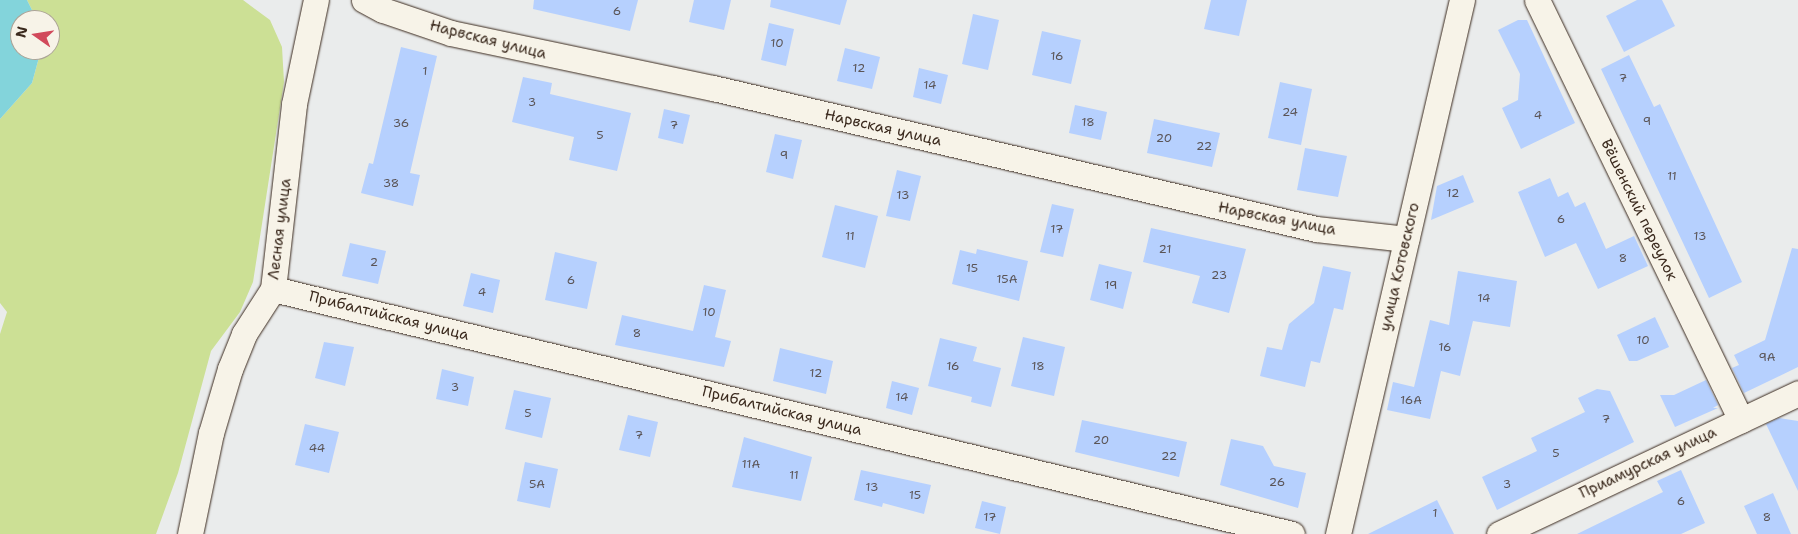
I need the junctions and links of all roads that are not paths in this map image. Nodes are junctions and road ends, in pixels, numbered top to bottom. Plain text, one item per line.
1 (316, 0) edge
2 (364, 0) edge
3 (1462, 0) edge
4 (1537, 0) edge
5 (1406, 239) junction
6 (273, 289) junction
7 (1798, 393) edge
8 (1741, 420) junction
9 (190, 534) edge
10 (1292, 534) edge
11 (1338, 534) edge
12 (1499, 534) edge

1 - 6 street, Лесная улица
2 - 5 street, Нарвская улица
3 - 5 street, улица Котовского
4 - 8 street, Вёшенский переулок
5 - 11 street, улица Котовского
6 - 9 street, Лесная улица
6 - 10 street, Прибалтийская улица
7 - 8 street, Приамурская улица
8 - 12 street, Приамурская улица

